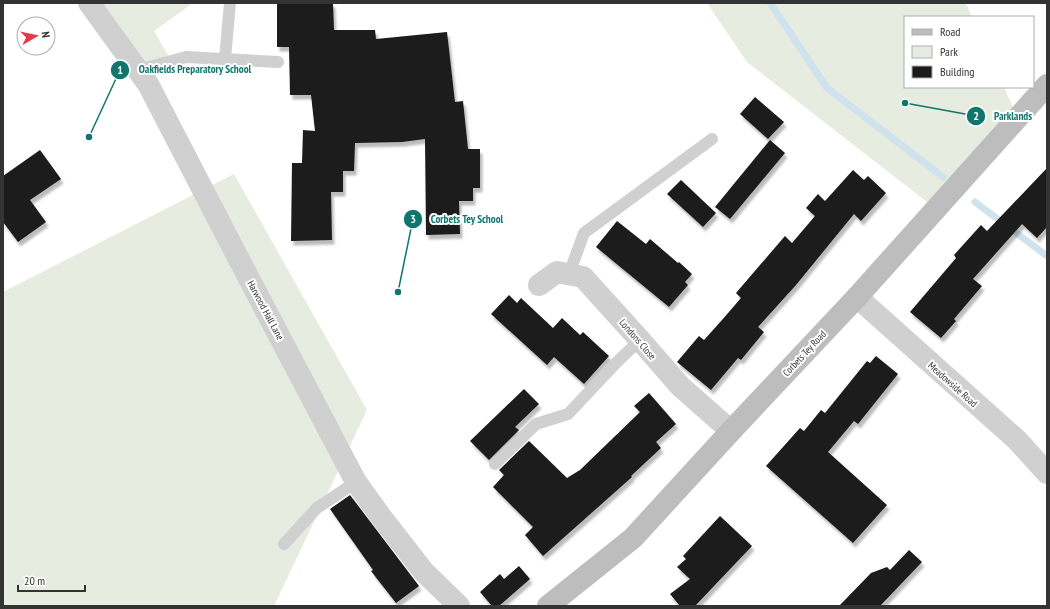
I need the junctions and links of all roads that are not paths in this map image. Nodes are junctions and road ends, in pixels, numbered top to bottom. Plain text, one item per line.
1 (88, 3) edge
2 (230, 3) edge
3 (225, 59) junction
4 (278, 62) dead end
5 (138, 70) junction
6 (1047, 85) edge
7 (712, 139) dead end
8 (569, 274) junction
9 (539, 285) dead end
10 (857, 297) junction
11 (640, 340) junction
12 (731, 431) junction
13 (495, 464) dead end
14 (1047, 473) edge
15 (356, 482) junction
16 (284, 544) dead end
17 (459, 606) edge
18 (548, 606) edge

1 - 5 street, Harwood Hall Lane
2 - 3 lane
3 - 4 lane
3 - 5 lane
5 - 15 street, Harwood Hall Lane
6 - 10 main road, Corbets Tey Road
7 - 8 lane
8 - 9 street
8 - 11 street, Londons Close
10 - 12 main road, Corbets Tey Road
10 - 14 street, Meadowside Road
11 - 12 street, Londons Close
11 - 13 lane
12 - 18 main road, Corbets Tey Road
15 - 16 lane
15 - 17 street, Harwood Hall Lane

